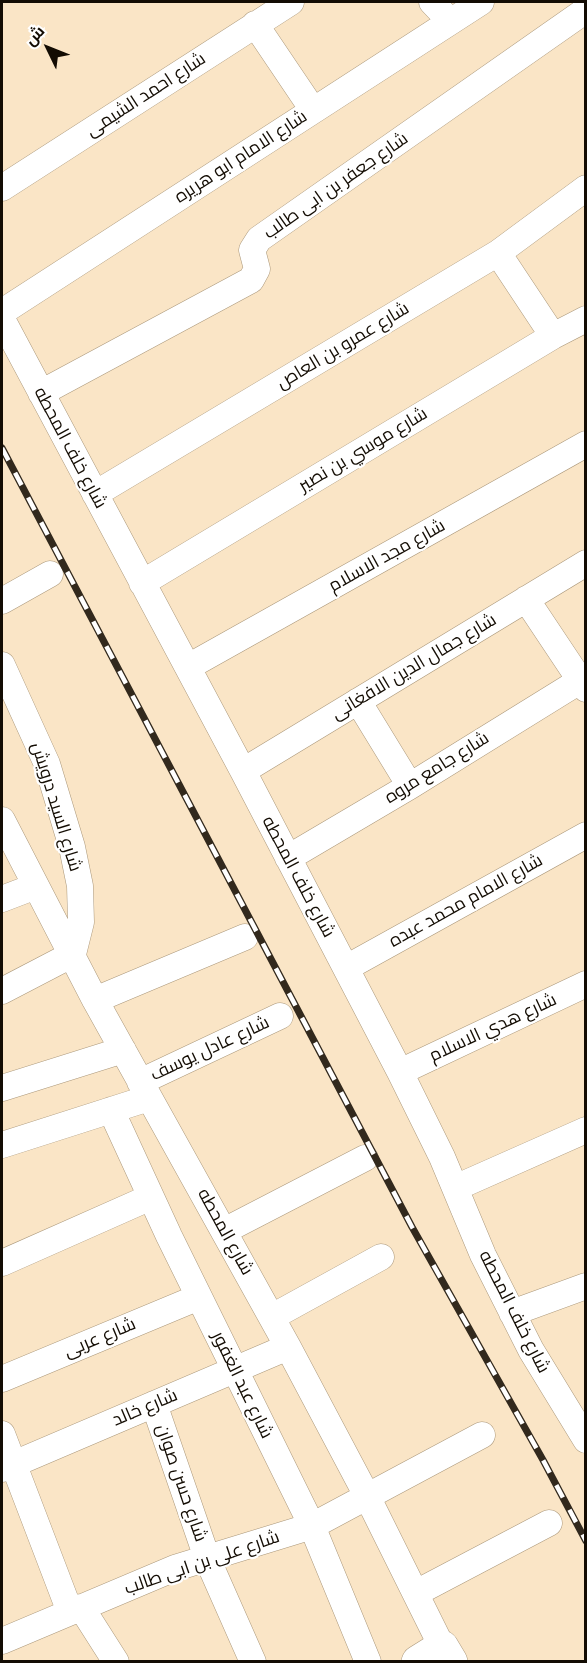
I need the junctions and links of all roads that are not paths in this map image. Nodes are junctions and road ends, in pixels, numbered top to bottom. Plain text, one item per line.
1 (291, 2) edge
2 (432, 2) edge
3 (481, 2) edge
4 (579, 11) edge
5 (450, 21) junction
6 (255, 24) junction
7 (314, 110) junction
8 (2, 188) edge
9 (585, 189) edge
10 (498, 253) junction
11 (2, 312) edge
12 (2, 319) edge
13 (585, 319) edge
14 (553, 336) junction
15 (41, 393) junction
16 (585, 444) edge
17 (95, 494) junction
18 (585, 563) edge
19 (50, 574) dead end
20 (142, 583) junction
21 (526, 599) junction
22 (2, 601) edge
23 (2, 665) edge
24 (188, 667) junction
25 (584, 682) edge
26 (358, 701) junction
27 (243, 771) junction
28 (410, 786) junction
29 (2, 820) edge
30 (585, 835) edge
31 (288, 858) junction
32 (36, 886) junction
33 (2, 898) edge
34 (245, 937) dead end
35 (73, 954) junction
36 (346, 968) junction
37 (585, 984) edge
38 (2, 991) edge
39 (95, 1000) junction
40 (280, 1016) dead end
41 (123, 1050) junction
42 (400, 1072) junction
43 (2, 1088) edge
44 (145, 1090) junction
45 (111, 1110) junction
46 (585, 1130) edge
47 (2, 1145) edge
48 (365, 1158) dead end
49 (455, 1188) junction
50 (152, 1197) junction
51 (224, 1231) junction
52 (381, 1257) dead end
53 (2, 1263) edge
54 (585, 1286) edge
55 (199, 1297) junction
56 (512, 1313) junction
57 (272, 1317) junction
58 (288, 1347) junction
59 (234, 1370) junction
60 (2, 1379) edge
61 (154, 1404) junction
62 (578, 1413) edge
63 (2, 1434) edge
64 (482, 1435) dead end
65 (585, 1440) edge
66 (7, 1466) edge
67 (367, 1496) junction
68 (549, 1523) dead end
69 (312, 1526) junction
70 (207, 1558) junction
71 (416, 1593) junction
72 (76, 1610) junction
73 (2, 1641) edge
74 (437, 1657) edge
75 (116, 1662) edge
76 (253, 1662) edge
77 (368, 1662) edge

1 - 6 street, شارع احمد الشيمى
2 - 5 street
3 - 5 street, شارع الامام ابو هريره
4 - 15 street, شارع جعفر بن ابى طالب
5 - 7 street, شارع الامام ابو هريره
6 - 7 street
6 - 8 street, شارع احمد الشيمى
7 - 11 street, شارع الامام ابو هريره
9 - 10 street, شارع عمرو بن العاص
10 - 14 street
10 - 17 street, شارع عمرو بن العاص
12 - 15 street, شارع خلف المحطه
13 - 14 street, شارع موسي بن نصير
14 - 20 street, شارع موسي بن نصير
15 - 17 street, شارع خلف المحطه
16 - 24 street, شارع مجد الاسلام
17 - 20 street, شارع خلف المحطه
18 - 21 street, شارع جمال الدين الافغانى
19 - 22 street
20 - 24 street, شارع خلف المحطه
21 - 25 street
21 - 26 street, شارع جمال الدين الافغانى
23 - 35 street, شارع السيد درويش
24 - 27 street, شارع خلف المحطه
25 - 28 street, شارع جامع مروه
26 - 27 street, شارع جمال الدين الافغانى
26 - 28 street
27 - 31 street, شارع خلف المحطه
28 - 31 street, شارع جامع مروه
29 - 32 street, شارع المحطه
30 - 36 street, شارع الامام محمد عبده
31 - 36 street, شارع خلف المحطه
32 - 33 street
32 - 35 street, شارع المحطه
34 - 39 street
35 - 38 street
35 - 39 street, شارع المحطه
36 - 42 street, شارع خلف المحطه
37 - 42 street, شارع هدي الاسلام
39 - 41 street, شارع المحطه
40 - 44 street, شارع عادل يوسف
41 - 43 street
41 - 44 street, شارع المحطه
42 - 49 street, شارع خلف المحطه
44 - 45 street, شارع عادل يوسف
44 - 51 street, شارع المحطه
45 - 47 street, شارع عادل يوسف
45 - 50 street, شارع عبد الغفور
46 - 49 street
48 - 51 street
49 - 56 street, شارع خلف المحطه
50 - 53 street
50 - 55 street, شارع عبد الغفور
51 - 57 street, شارع المحطه
52 - 57 street
54 - 56 street
55 - 59 street, شارع عبد الغفور
55 - 60 street, شارع عربى
56 - 62 street, شارع خلف المحطه
57 - 58 street, شارع المحطه
58 - 59 street, شارع خالد
58 - 67 street, شارع المحطه
59 - 61 street, شارع خالد
59 - 69 street, شارع عبد الغفور
61 - 66 street, شارع خالد
61 - 70 street, شارع حسن صوان
62 - 65 street, شارع خلف المحطه
63 - 66 street
64 - 67 street, شارع على بن ابى طالب
66 - 72 street
67 - 69 street, شارع على بن ابى طالب
67 - 71 street, شارع المحطه
68 - 71 street
69 - 70 street, شارع على بن ابى طالب
69 - 77 street, شارع عبد الغفور
70 - 72 street, شارع على بن ابى طالب
70 - 76 street, شارع حسن صوان
71 - 74 street, شارع المحطه
72 - 73 street, شارع على بن ابى طالب
72 - 75 street

